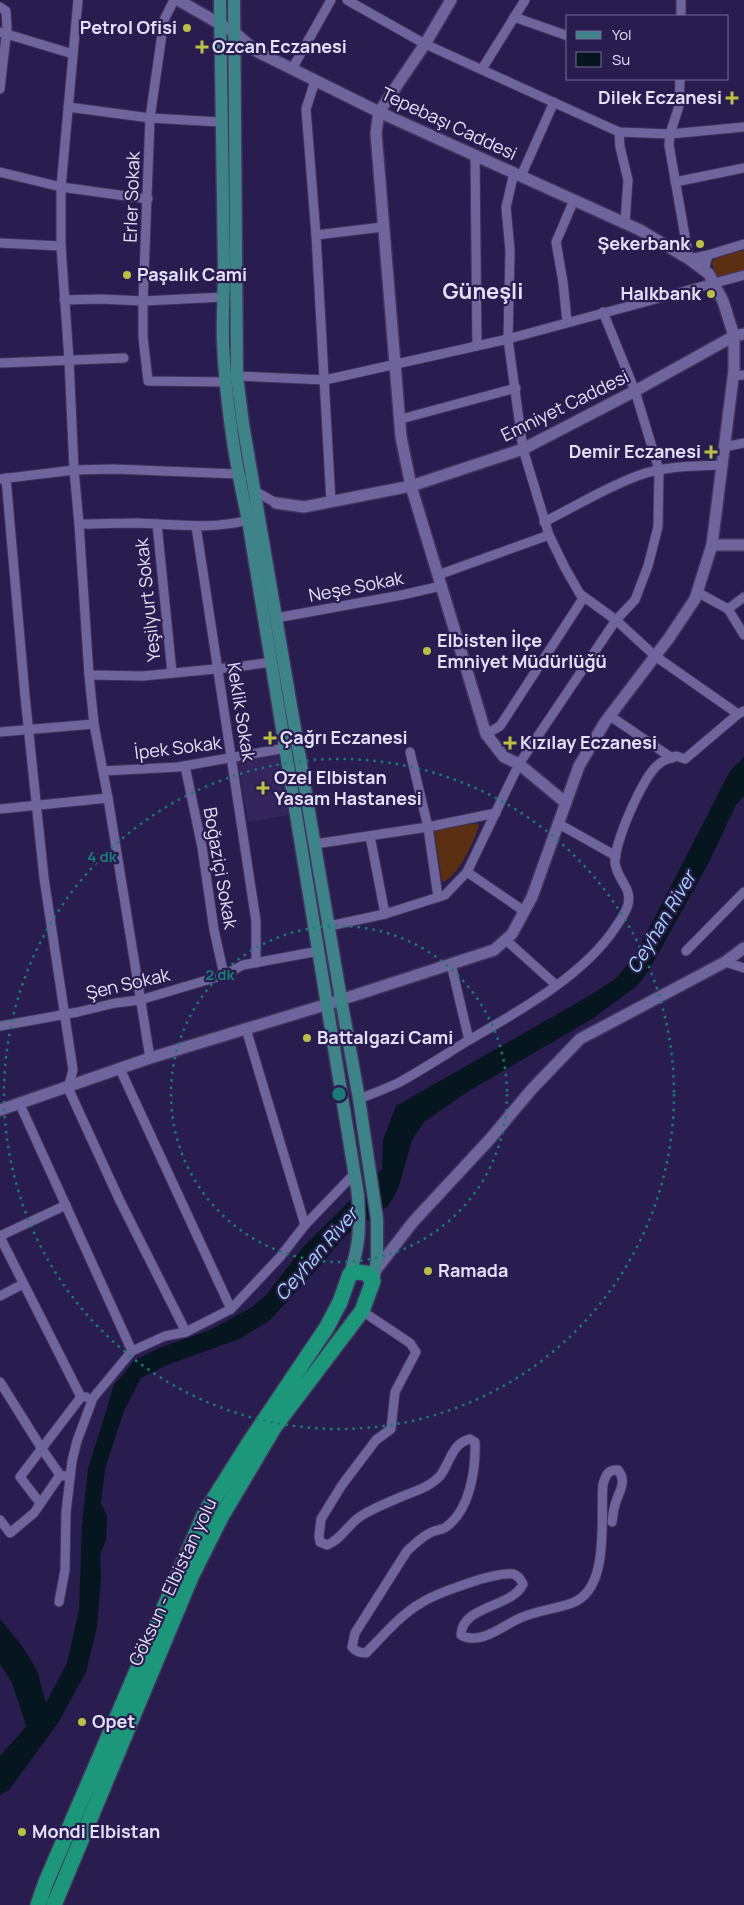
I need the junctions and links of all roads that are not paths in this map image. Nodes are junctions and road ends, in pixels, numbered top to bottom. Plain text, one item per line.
1 (78, 0) edge
2 (174, 0) edge
3 (178, 0) edge
4 (220, 0) edge
5 (234, 0) edge
6 (331, 0) edge
7 (347, 0) edge
8 (451, 0) edge
9 (525, 0) edge
10 (681, 0) edge
11 (358, 3) edge
12 (0, 7) edge
13 (680, 15) edge
14 (514, 17) junction
15 (220, 25) junction
16 (234, 32) junction
17 (3, 33) edge
18 (566, 35) edge
19 (425, 44) junction
20 (73, 54) junction
21 (292, 69) junction
22 (482, 70) junction
23 (315, 80) junction
24 (680, 80) edge
25 (0, 89) edge
26 (554, 102) junction
27 (68, 107) junction
28 (379, 112) junction
29 (150, 118) junction
30 (220, 122) junction
31 (744, 127) edge
32 (619, 132) junction
33 (670, 134) junction
34 (475, 155) junction
35 (744, 168) edge
36 (0, 172) edge
37 (517, 174) junction
38 (674, 182) junction
39 (61, 187) junction
40 (148, 199) junction
41 (574, 200) junction
42 (625, 223) junction
43 (383, 227) junction
44 (316, 234) junction
45 (0, 243) edge
46 (744, 244) edge
47 (61, 246) junction
48 (708, 255) junction
49 (689, 259) junction
50 (744, 275) edge
51 (709, 276) junction
52 (224, 297) junction
53 (64, 300) junction
54 (143, 300) junction
55 (603, 312) junction
56 (567, 322) junction
57 (739, 335) edge
58 (508, 339) junction
59 (477, 346) junction
60 (124, 358) dead end
61 (69, 360) junction
62 (0, 364) edge
63 (396, 364) junction
64 (739, 375) edge
65 (237, 376) junction
66 (325, 380) junction
67 (226, 382) junction
68 (516, 388) junction
69 (635, 391) junction
70 (401, 418) junction
71 (744, 443) edge
72 (724, 448) junction
73 (524, 449) junction
74 (723, 465) junction
75 (74, 470) junction
76 (659, 470) junction
77 (237, 474) junction
78 (3, 479) edge
79 (413, 489) junction
80 (256, 493) junction
81 (331, 502) junction
82 (276, 503) joint
83 (248, 520) junction
84 (544, 522) junction
85 (79, 524) junction
86 (157, 524) junction
87 (196, 526) junction
88 (11, 534) junction
89 (0, 535) edge
90 (549, 535) junction
91 (712, 545) junction
92 (744, 545) edge
93 (440, 580) junction
94 (697, 592) junction
95 (584, 597) junction
96 (744, 597) edge
97 (728, 609) junction
98 (276, 618) junction
99 (616, 620) junction
100 (744, 636) edge
101 (655, 656) junction
102 (272, 662) junction
103 (217, 668) junction
104 (172, 673) junction
105 (89, 675) junction
106 (741, 712) edge
107 (610, 716) junction
108 (94, 724) junction
109 (28, 730) junction
110 (0, 732) edge
111 (486, 734) junction
112 (286, 748) junction
113 (410, 752) dead end
114 (232, 758) junction
115 (672, 758) junction
116 (519, 764) junction
117 (185, 766) junction
118 (103, 771) junction
119 (108, 798) junction
120 (566, 803) junction
121 (36, 806) junction
122 (0, 809) edge
123 (496, 813) junction
124 (558, 824) junction
125 (428, 827) junction
126 (370, 836) junction
127 (315, 844) junction
128 (616, 856) junction
129 (467, 872) junction
130 (744, 892) edge
131 (438, 897) junction
132 (524, 911) junction
133 (384, 914) junction
134 (329, 926) junction
135 (506, 940) junction
136 (744, 948) edge
137 (319, 951) junction
138 (686, 951) dead end
139 (725, 962) junction
140 (256, 963) junction
141 (451, 964) junction
142 (744, 968) edge
143 (224, 975) junction
144 (556, 984) junction
145 (340, 999) junction
146 (140, 1000) junction
147 (328, 1004) junction
148 (64, 1014) junction
149 (0, 1026) edge
150 (246, 1029) junction
151 (469, 1040) junction
152 (150, 1058) junction
153 (120, 1069) junction
154 (68, 1088) junction
155 (360, 1100) junction
156 (22, 1108) junction
157 (0, 1110) edge
158 (0, 1118) edge
159 (355, 1173) junction
160 (66, 1205) junction
161 (305, 1225) junction
162 (0, 1237) edge
163 (374, 1276) junction
164 (348, 1281) junction
165 (23, 1284) junction
166 (0, 1296) edge
167 (364, 1305) junction
168 (231, 1309) junction
169 (186, 1332) junction
170 (132, 1351) junction
171 (0, 1382) edge
172 (81, 1397) junction
173 (94, 1398) junction
174 (42, 1449) junction
175 (60, 1475) junction
176 (70, 1477) junction
177 (40, 1503) junction
178 (0, 1520) edge
179 (612, 1522) dead end
180 (59, 1602) dead end
181 (38, 1905) edge
182 (54, 1905) edge

1 - 20 street
2 - 29 street, Erler Sokak
3 - 15 street, Tepebaşı Caddesi
4 - 15 main road, Göksun - Elbistan yolu
5 - 16 main road, Göksun - Elbistan yolu
6 - 21 street
7 - 11 street
8 - 19 street
9 - 14 street
10 - 13 street
11 - 19 street
12 - 17 street
14 - 18 street
14 - 22 street
15 - 16 street, Tepebaşı Caddesi
15 - 30 main road, Göksun - Elbistan yolu
16 - 21 street, Tepebaşı Caddesi
16 - 65 main road, Göksun - Elbistan yolu
17 - 20 street
17 - 25 street
19 - 22 street
19 - 28 street
20 - 27 street
21 - 23 street, Tepebaşı Caddesi
22 - 26 street
23 - 28 street, Tepebaşı Caddesi
23 - 44 street
24 - 33 street
26 - 32 street
26 - 37 street
27 - 29 street
27 - 39 street
28 - 34 street, Tepebaşı Caddesi
28 - 43 street
29 - 30 street
29 - 40 street, Erler Sokak
30 - 52 main road, Göksun - Elbistan yolu
31 - 33 street
32 - 33 street
32 - 42 street
33 - 38 street
34 - 37 street, Tepebaşı Caddesi
34 - 59 street
35 - 38 street
36 - 39 street
37 - 41 street, Tepebaşı Caddesi
37 - 58 street
38 - 49 street
39 - 40 street
39 - 47 street
40 - 54 street, Erler Sokak
41 - 42 street, Tepebaşı Caddesi
41 - 56 street
42 - 49 street, Tepebaşı Caddesi
43 - 44 street
43 - 63 street
44 - 66 street
45 - 47 street
46 - 48 street
47 - 53 street
48 - 49 street
48 - 51 street
49 - 51 street, Tepebaşı Caddesi
50 - 51 street
51 - 55 street
51 - 57 street
52 - 54 street
52 - 67 main road, Göksun - Elbistan yolu
53 - 54 street
53 - 61 street
54 - 67 street, Erler Sokak
55 - 56 street
55 - 69 street
56 - 58 street
57 - 64 street
57 - 69 street, Emniyet Caddesi
58 - 59 street
58 - 68 street
59 - 63 street
60 - 61 street
61 - 62 street
61 - 75 street
63 - 66 street
63 - 70 street
64 - 72 street
65 - 66 street
65 - 80 main road, Göksun - Elbistan yolu
66 - 81 street
67 - 77 main road, Göksun - Elbistan yolu
68 - 70 street
68 - 73 street
69 - 73 street, Emniyet Caddesi
69 - 76 street
70 - 79 street
71 - 72 street
72 - 74 street
73 - 79 street, Emniyet Caddesi
73 - 84 street
74 - 76 street
74 - 91 street
75 - 77 street
75 - 78 street
75 - 85 street
76 - 84 street
76 - 99 street
77 - 80 street
77 - 83 main road, Göksun - Elbistan yolu
78 - 88 street
79 - 81 street, Emniyet Caddesi
79 - 93 street
80 - 82 street
80 - 98 main road, Göksun - Elbistan yolu
81 - 82 street, Emniyet Caddesi
83 - 87 street
83 - 102 main road, Göksun - Elbistan yolu
84 - 90 street
85 - 86 street
85 - 105 street
86 - 87 street
86 - 104 street, Yeşilyurt Sokak
87 - 103 street, Keklik Sokak
88 - 89 street
88 - 109 street
90 - 93 street, Neşe Sokak
90 - 95 street
91 - 92 street
91 - 94 street
93 - 98 street, Neşe Sokak
93 - 111 street
94 - 97 street
94 - 101 street
95 - 99 street
95 - 111 street
96 - 97 street
97 - 100 street
98 - 127 main road, Göksun - Elbistan yolu
99 - 101 street
99 - 116 street
101 - 106 street
101 - 107 street
102 - 103 street
102 - 112 main road, Göksun - Elbistan yolu
103 - 104 street
103 - 114 street, Keklik Sokak
104 - 105 street
105 - 108 street
106 - 115 street
107 - 115 street
107 - 120 street
108 - 109 street
108 - 118 street
109 - 110 street
109 - 121 street
111 - 116 street
112 - 114 street, İpek Sokak
112 - 137 main road, Göksun - Elbistan yolu
113 - 125 street
114 - 117 street, İpek Sokak
114 - 140 street, Keklik Sokak
115 - 128 street
116 - 120 street
116 - 123 street
117 - 118 street, İpek Sokak
117 - 143 street, Boğaziçi Sokak
118 - 119 street
119 - 121 street
119 - 146 street
120 - 124 street
121 - 122 street
121 - 148 street
123 - 125 street
123 - 129 street
124 - 128 street
124 - 132 street
125 - 126 street
125 - 131 street
126 - 127 street
126 - 133 street
127 - 134 main road, Göksun - Elbistan yolu
128 - 144 street
129 - 131 street
129 - 132 street
130 - 138 street
131 - 133 street
132 - 135 street
133 - 134 street
134 - 145 main road, Göksun - Elbistan yolu
135 - 141 street
135 - 144 street
136 - 139 street
137 - 140 street, Şen Sokak
137 - 147 main road, Göksun - Elbistan yolu
139 - 142 street
139 - 163 street
140 - 143 street, Şen Sokak
141 - 145 street
141 - 151 street
143 - 146 street, Şen Sokak
144 - 151 street
145 - 147 street
145 - 155 main road, Göksun - Elbistan yolu
146 - 148 street, Şen Sokak
146 - 152 street
147 - 150 street
147 - 159 main road, Göksun - Elbistan yolu
148 - 149 street, Şen Sokak
148 - 154 street
150 - 152 street
150 - 161 street
151 - 155 street
152 - 153 street
153 - 154 street
153 - 168 street
154 - 156 street
154 - 157 street
154 - 169 street
155 - 163 main road, Göksun - Elbistan yolu
156 - 158 street
156 - 160 street
159 - 161 street
159 - 164 main road, Göksun - Elbistan yolu
160 - 162 street
160 - 170 street
161 - 168 street
162 - 165 street
163 - 164 highway
163 - 167 highway, Göksun - Elbistan yolu
164 - 167 highway
164 - 181 highway, Göksun - Elbistan yolu
165 - 166 street
165 - 172 street
167 - 179 street
167 - 182 highway, Göksun - Elbistan yolu
168 - 169 street
169 - 170 street
170 - 173 street
171 - 174 street
172 - 173 street
172 - 174 street
173 - 176 street
174 - 175 street
174 - 177 street
175 - 176 street
175 - 177 street
176 - 180 street
177 - 178 street

